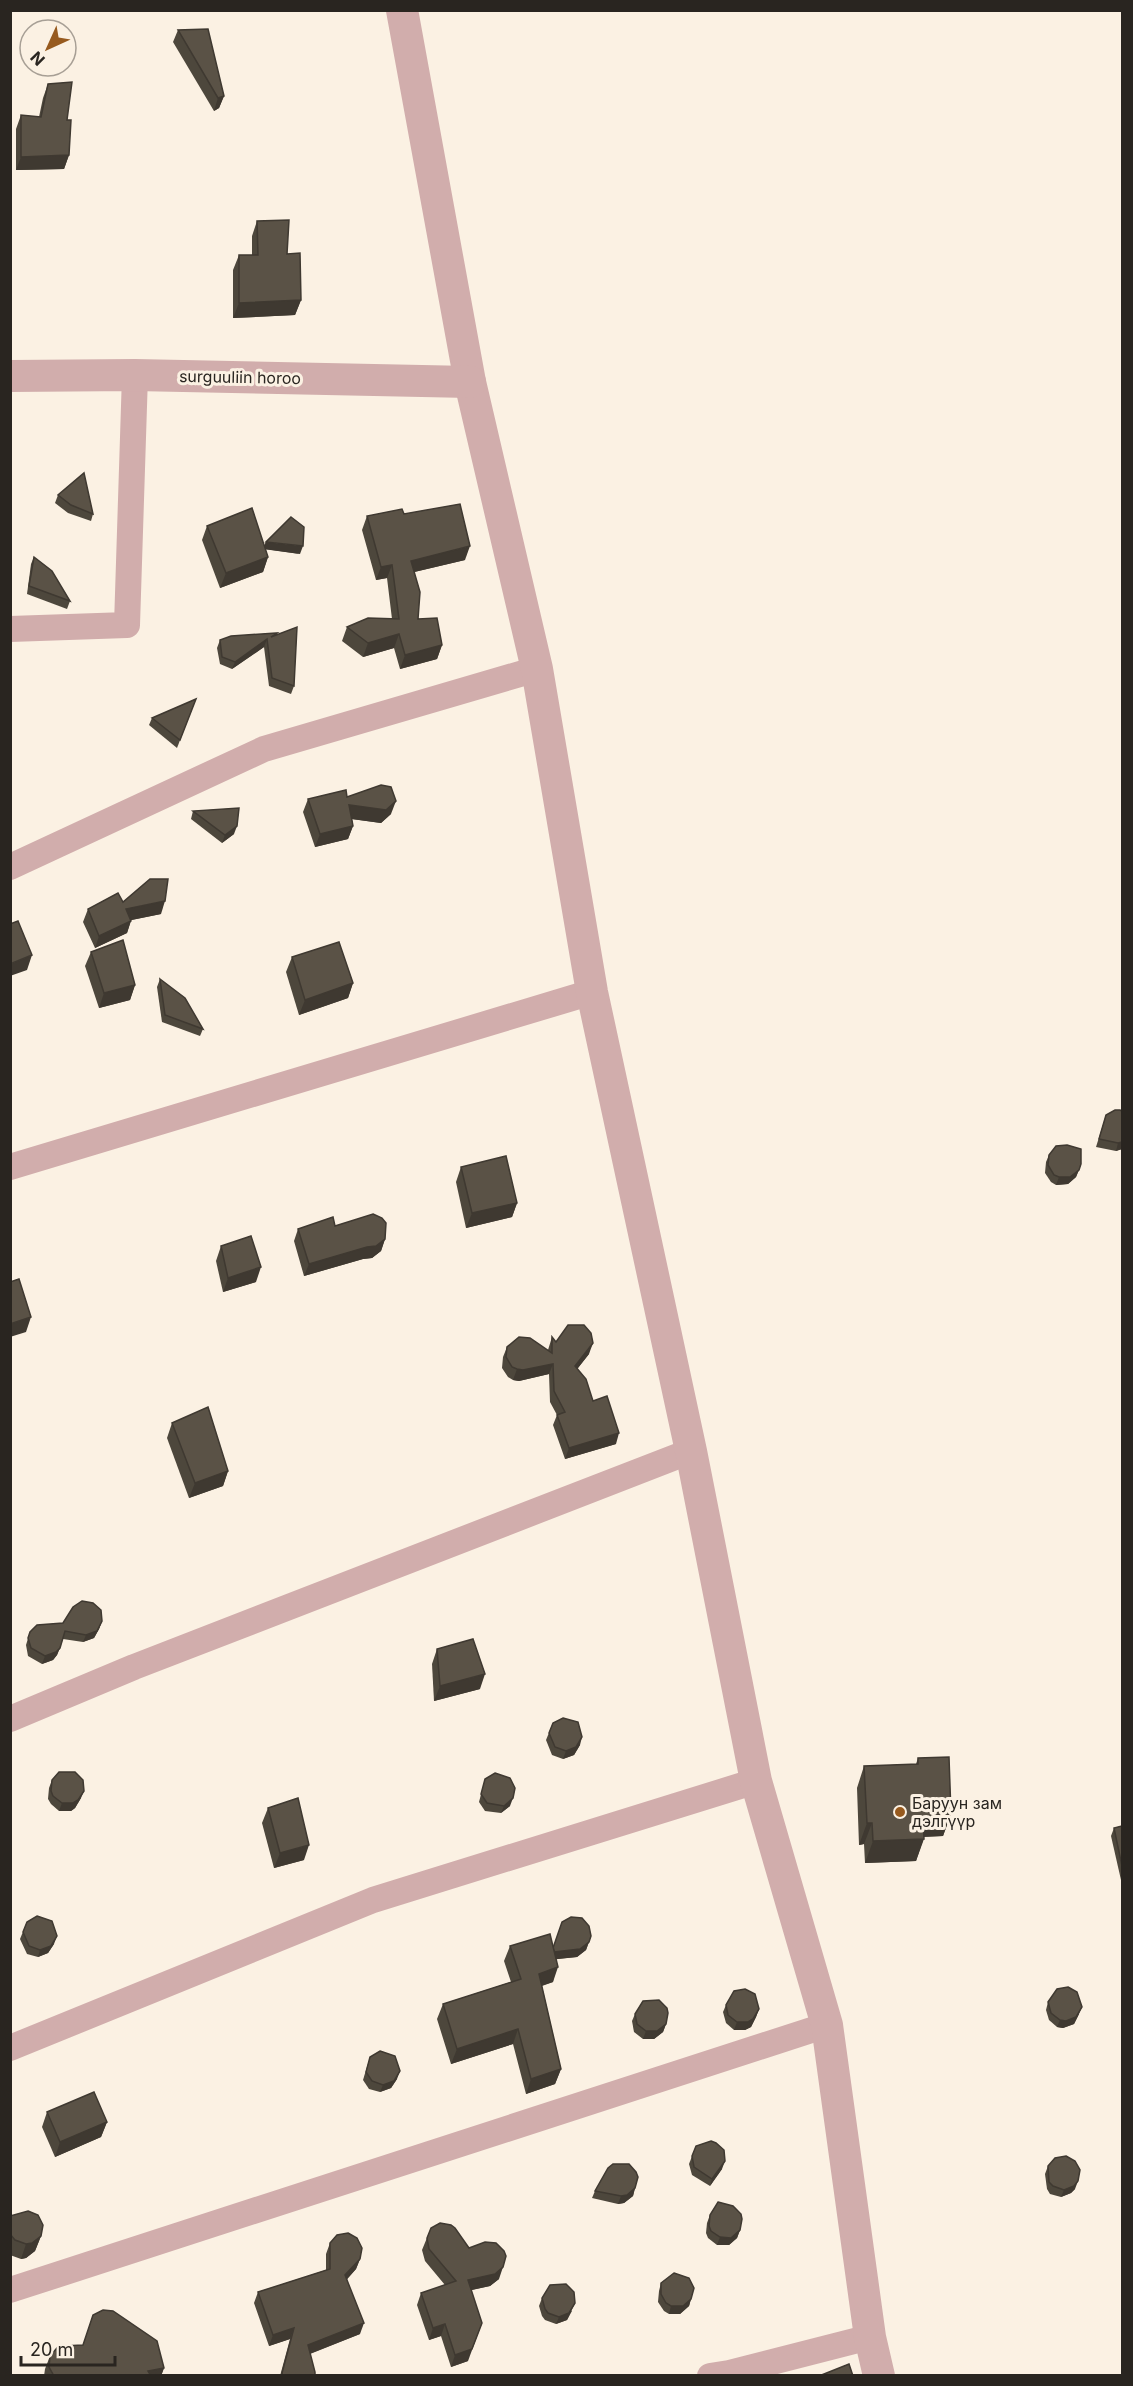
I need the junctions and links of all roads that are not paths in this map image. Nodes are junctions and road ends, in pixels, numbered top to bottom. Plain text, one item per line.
1 (402, 10) edge
2 (135, 375) junction
3 (10, 376) edge
4 (470, 382) junction
5 (10, 629) edge
6 (537, 669) junction
7 (10, 867) edge
8 (592, 992) junction
9 (10, 1167) edge
10 (691, 1451) junction
11 (10, 1719) edge
12 (756, 1781) junction
13 (827, 2025) junction
14 (10, 2048) edge
15 (10, 2290) edge
16 (870, 2337) junction
17 (722, 2375) edge
18 (879, 2376) edge

1 - 4 street
2 - 3 street, surguuliin horoo
2 - 4 street, surguuliin horoo
2 - 5 street
4 - 6 street
6 - 7 street
6 - 8 street
8 - 9 street
8 - 10 street
10 - 11 street
10 - 12 street
12 - 13 street
12 - 14 street
13 - 15 street
13 - 16 street
16 - 17 street
16 - 18 street

